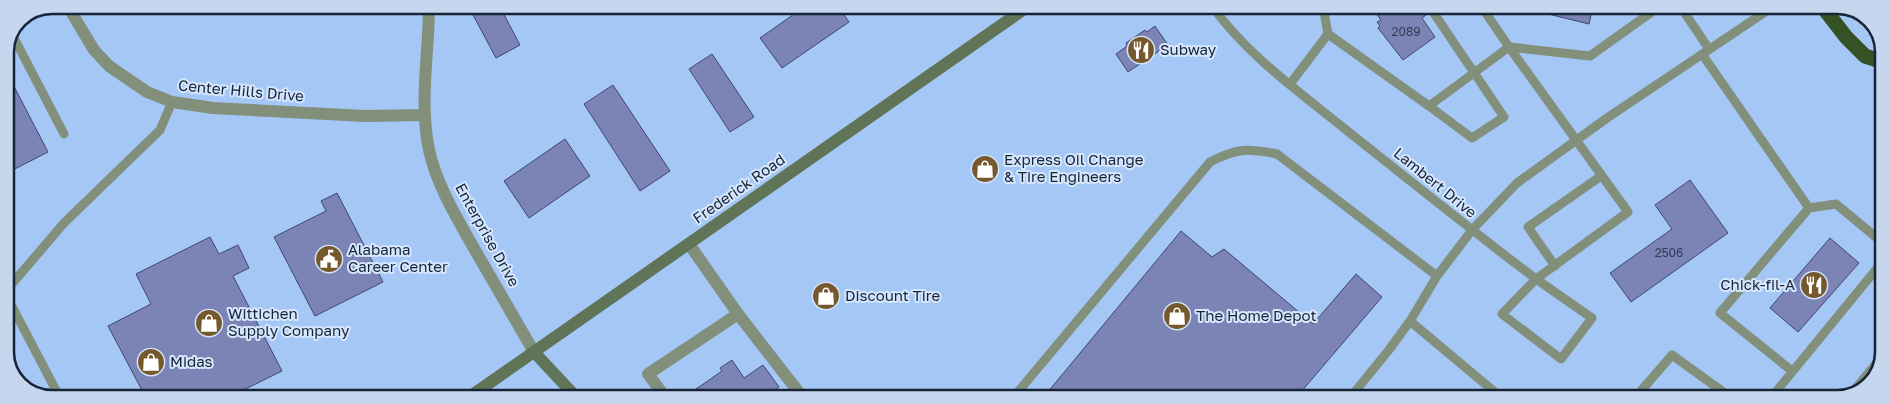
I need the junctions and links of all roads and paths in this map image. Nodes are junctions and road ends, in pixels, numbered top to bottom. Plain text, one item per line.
1 (72, 14) edge
2 (428, 14) edge
3 (1019, 14) edge
4 (1218, 14) edge
5 (1324, 14) edge
6 (1434, 14) edge
7 (1486, 14) edge
8 (1649, 14) edge
9 (1685, 14) edge
10 (1762, 14) edge
11 (1828, 14) edge
12 (1328, 34) junction
13 (15, 41) edge
14 (1509, 47) junction
15 (1706, 52) junction
16 (1875, 59) edge
17 (1474, 73) junction
18 (1290, 84) junction
19 (172, 102) junction
20 (1429, 106) junction
21 (425, 115) junction
22 (64, 134) dead end
23 (1576, 140) junction
24 (1601, 176) junction
25 (1809, 208) junction
26 (1472, 230) junction
27 (1875, 236) edge
28 (689, 244) junction
29 (1555, 266) junction
30 (1875, 271) edge
31 (1436, 276) junction
32 (1536, 279) junction
33 (14, 281) edge
34 (14, 309) edge
35 (738, 314) junction
36 (1410, 321) junction
37 (534, 352) junction
38 (1870, 371) edge
39 (1792, 372) junction
40 (1861, 381) edge
41 (56, 390) edge
42 (479, 390) edge
43 (570, 390) edge
44 (660, 390) edge
45 (798, 390) edge
46 (1020, 390) edge
47 (1356, 390) edge
48 (1492, 390) edge
49 (1642, 390) edge
50 (1720, 390) edge
51 (1777, 390) edge

1 - 19 street, Center Hills Drive
2 - 21 street, Enterprise Drive
3 - 28 main road, Frederick Road
4 - 18 lane, Lambert Drive
5 - 12 lane
6 - 17 lane
7 - 14 lane
8 - 14 lane
9 - 15 lane
10 - 15 lane, Lambert Drive
11 - 16 highway
12 - 18 lane
12 - 20 lane
13 - 22 lane
14 - 17 lane
14 - 23 lane
15 - 23 lane, Lambert Drive
15 - 25 lane
17 - 20 lane
17 - 20 lane
18 - 26 lane, Lambert Drive
19 - 21 street, Center Hills Drive
19 - 33 lane
21 - 37 street, Enterprise Drive
23 - 24 lane
23 - 26 lane, Lambert Drive
24 - 29 lane
24 - 29 lane
25 - 27 lane
25 - 39 lane
26 - 31 lane
26 - 32 lane
28 - 35 street
28 - 37 main road, Frederick Road
29 - 32 lane
30 - 39 lane
31 - 36 lane
31 - 46 lane
32 - 32 lane
34 - 41 lane
35 - 44 street
35 - 45 street
36 - 47 lane
36 - 48 lane
37 - 42 main road, Frederick Road
37 - 43 main road, Enterprise Drive
38 - 40 lane
39 - 51 lane
49 - 50 lane

